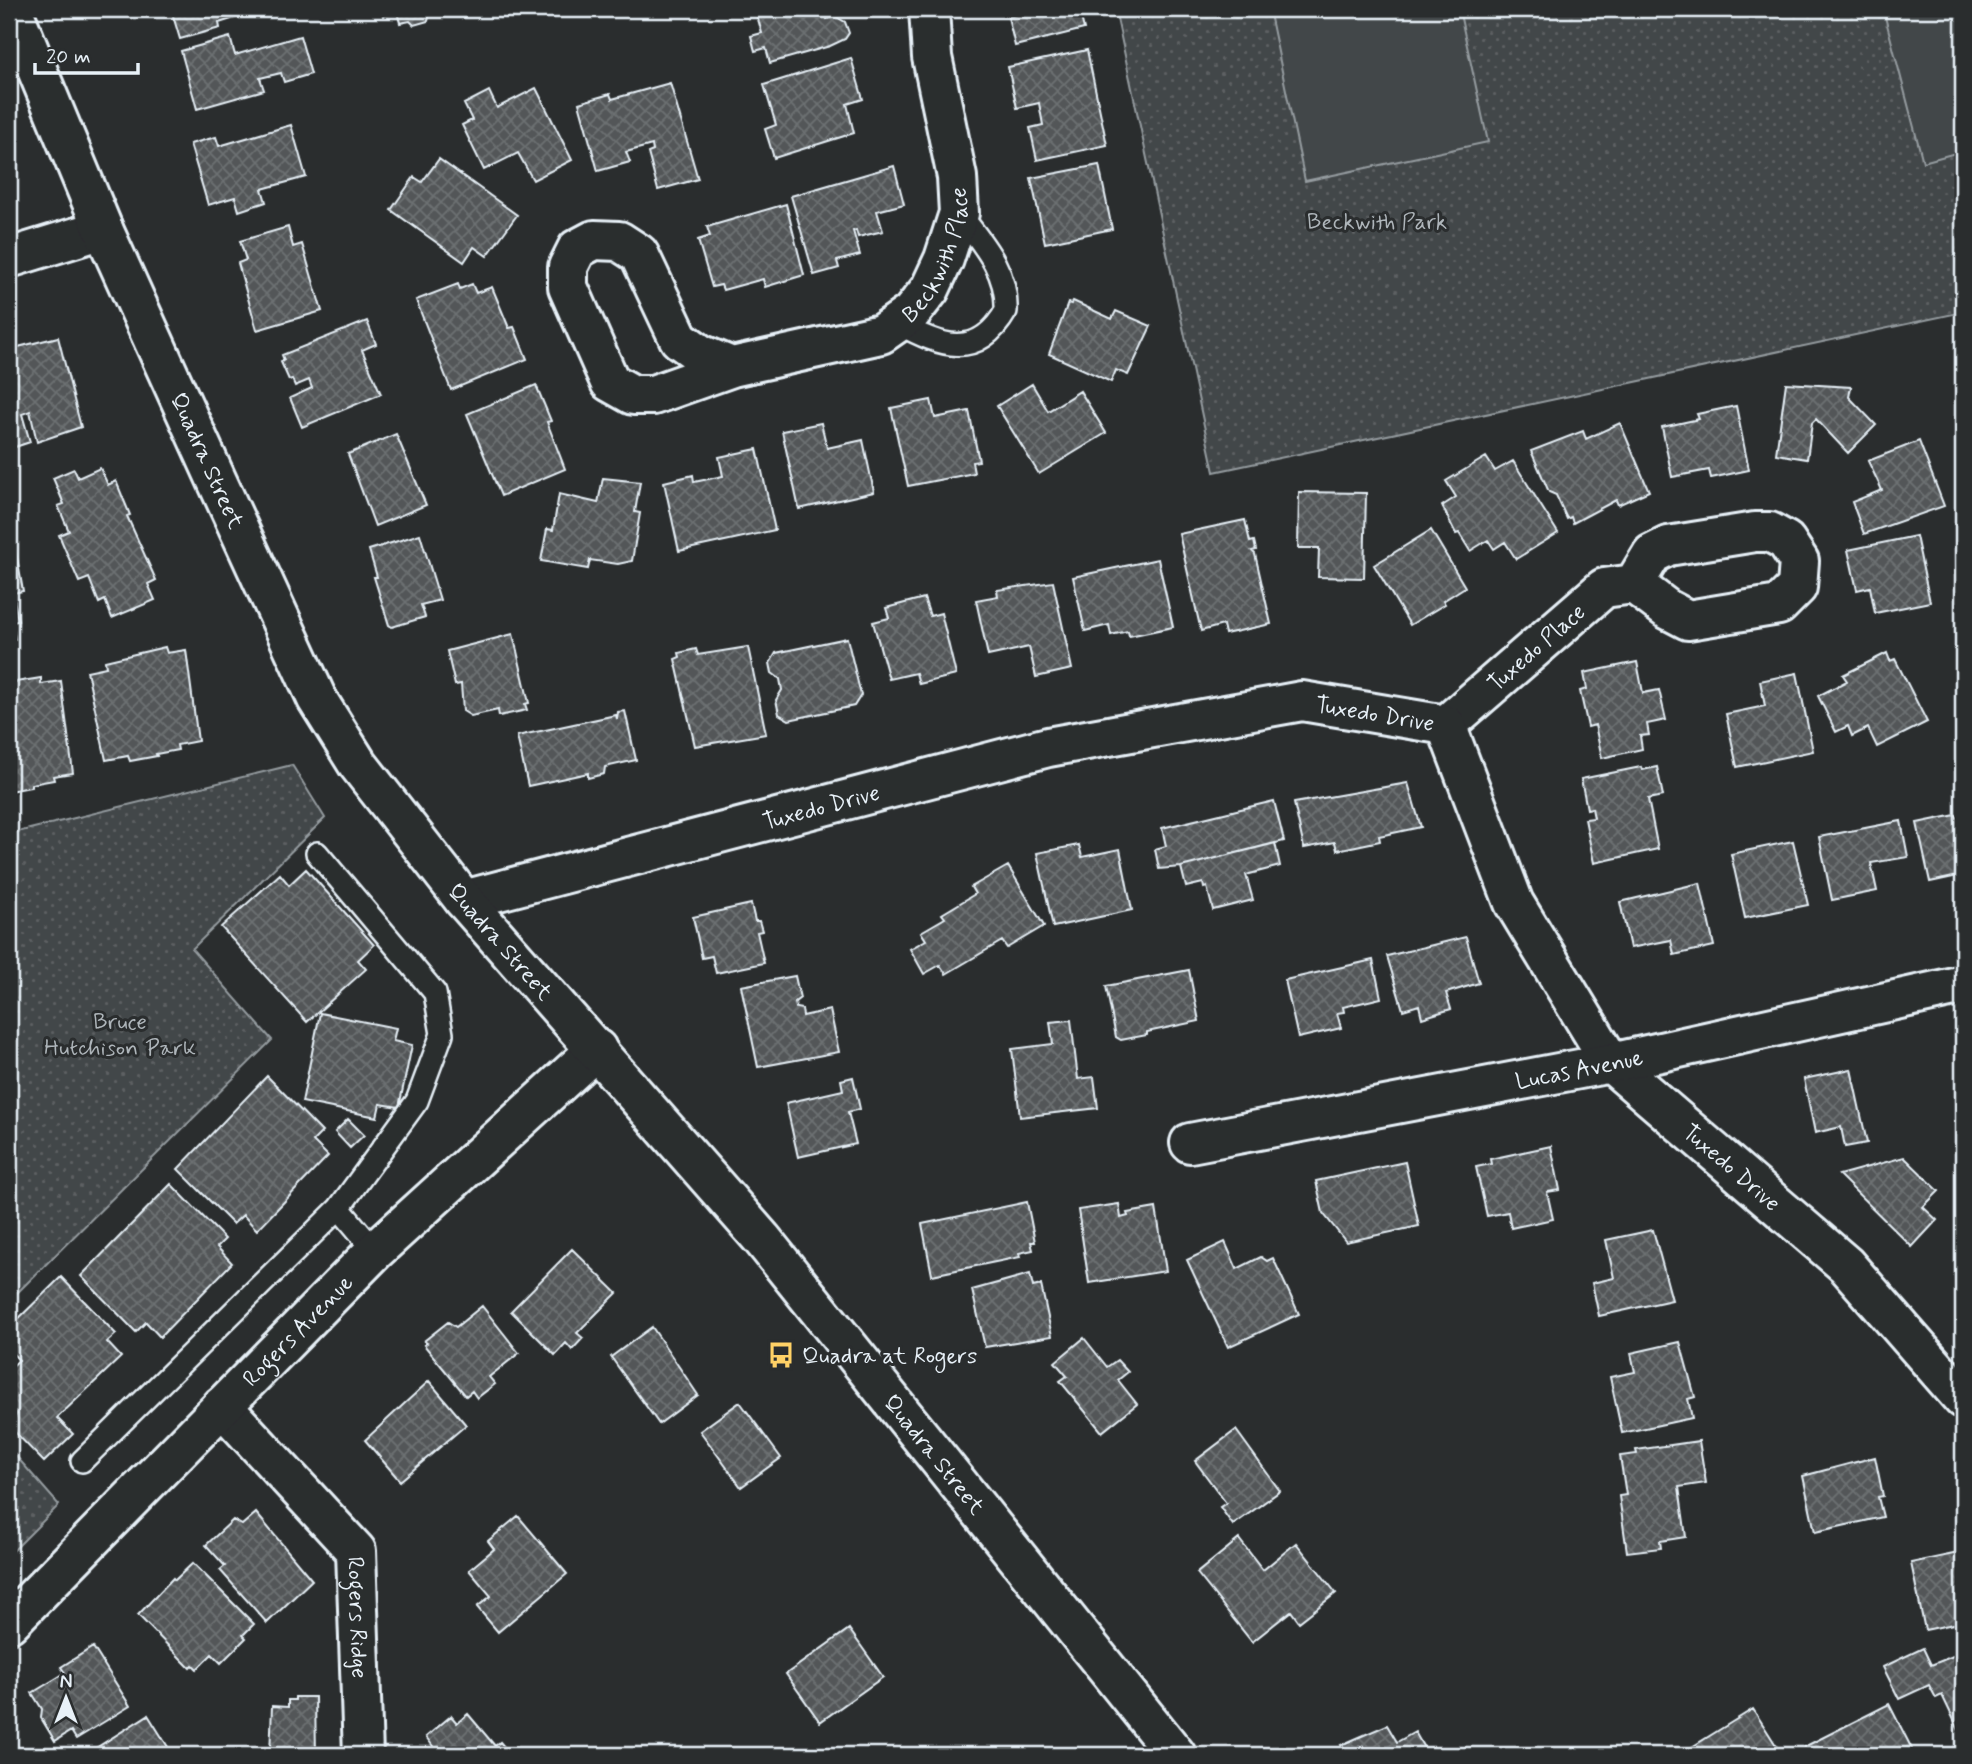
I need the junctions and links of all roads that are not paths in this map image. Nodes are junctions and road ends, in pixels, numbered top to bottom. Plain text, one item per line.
1 (12, 9) edge
2 (929, 9) edge
3 (959, 213) junction
4 (103, 229) junction
5 (9, 258) edge
6 (899, 324) junction
7 (732, 367) junction
8 (1634, 584) dead end
9 (1446, 726) junction
10 (317, 853) dead end
11 (464, 900) junction
12 (1963, 985) edge
13 (597, 1049) junction
14 (1611, 1063) junction
15 (1190, 1143) dead end
16 (339, 1208) junction
17 (375, 1251) junction
18 (1963, 1399) edge
19 (222, 1406) junction
20 (82, 1461) dead end
21 (9, 1623) edge
22 (363, 1755) edge
23 (1175, 1755) edge

1 - 4 street, Quadra Street
2 - 3 street, Beckwith Place
3 - 6 street, Beckwith Place
3 - 6 lane
4 - 5 street
4 - 11 street, Quadra Street
6 - 7 street, Beckwith Place
7 - 7 street, Beckwith Place
8 - 9 street, Tuxedo Place
9 - 11 street, Tuxedo Drive
9 - 14 street, Tuxedo Drive
10 - 16 lane
11 - 13 street, Quadra Street
12 - 14 street, Lucas Avenue
13 - 17 street, Rogers Avenue
13 - 23 street, Quadra Street
14 - 15 street, Lucas Avenue
14 - 18 street, Tuxedo Drive
16 - 17 lane
16 - 20 lane
17 - 19 street, Rogers Avenue
19 - 21 street, Rogers Avenue
19 - 22 street, Rogers Ridge

